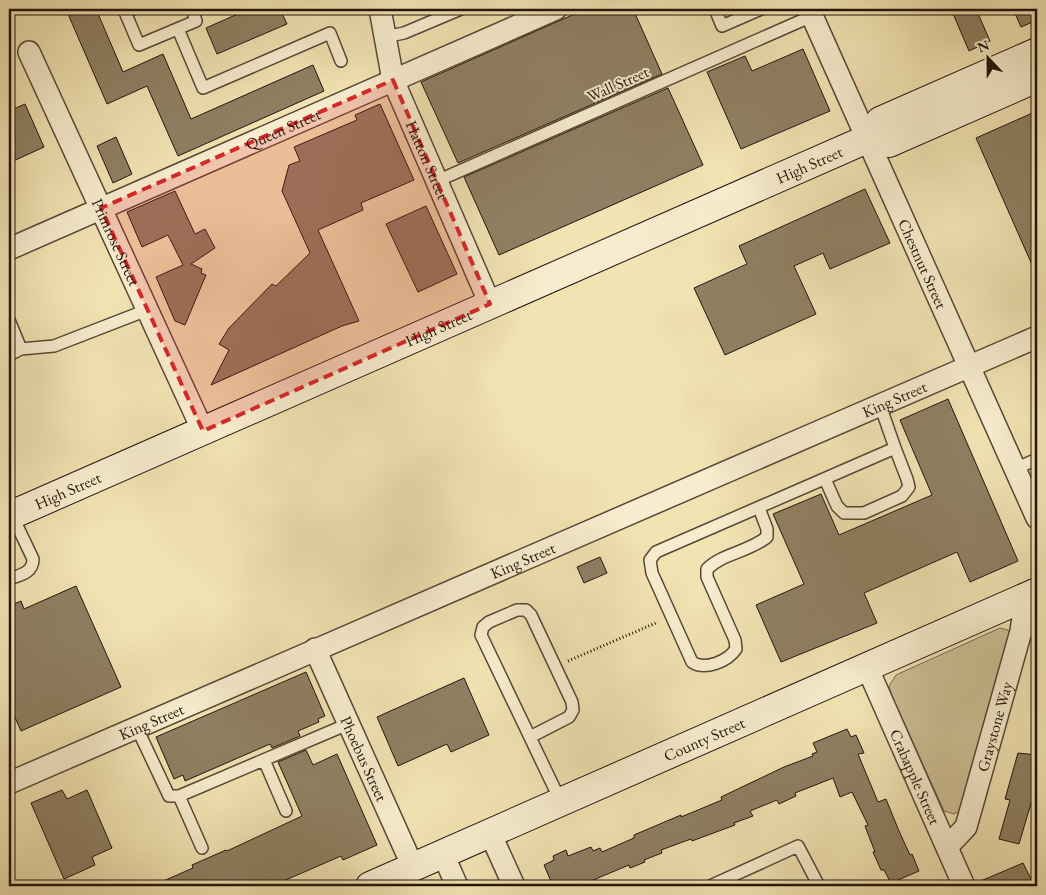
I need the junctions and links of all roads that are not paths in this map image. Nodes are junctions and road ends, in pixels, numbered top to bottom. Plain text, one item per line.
1 (133, 9) edge
2 (192, 9) edge
3 (380, 9) edge
4 (461, 9) edge
5 (556, 9) edge
6 (715, 9) edge
7 (761, 9) edge
8 (811, 13) edge
9 (178, 29) junction
10 (385, 37) junction
11 (29, 52) dead end
12 (1037, 52) edge
13 (341, 61) dead end
14 (1037, 78) edge
15 (393, 80) junction
16 (868, 139) junction
17 (437, 181) junction
18 (101, 208) junction
19 (9, 249) edge
20 (490, 304) junction
21 (147, 310) junction
22 (9, 320) edge
23 (1037, 337) edge
24 (21, 349) junction
25 (9, 355) edge
26 (969, 366) junction
27 (880, 405) junction
28 (203, 431) junction
29 (896, 448) junction
30 (1037, 459) edge
31 (1015, 468) junction
32 (825, 479) junction
33 (759, 508) junction
34 (10, 515) edge
35 (1037, 518) edge
36 (9, 580) edge
37 (1032, 594) edge
38 (315, 649) junction
39 (867, 667) junction
40 (348, 724) junction
41 (136, 726) junction
42 (530, 737) junction
43 (264, 760) junction
44 (9, 783) edge
45 (179, 796) junction
46 (561, 802) junction
47 (286, 811) dead end
48 (490, 833) junction
49 (947, 847) junction
50 (202, 848) dead end
51 (443, 854) junction
52 (413, 867) junction
53 (716, 885) edge
54 (370, 886) edge
55 (457, 886) edge
56 (514, 886) edge
57 (819, 886) edge
58 (964, 886) edge

1 - 9 lane
2 - 9 lane
3 - 10 street, Hatton Street
4 - 10 lane
5 - 15 street, Queen Street
6 - 7 lane
8 - 16 street, Chestnut Street
8 - 17 lane, Wall Street
9 - 13 lane
10 - 15 street, Hatton Street
11 - 18 street, Primrose Street
12 - 16 main road, High Street
14 - 16 main road, High Street
15 - 17 street, Hatton Street
15 - 18 street, Queen Street
16 - 20 main road, High Street
16 - 26 street, Chestnut Street
17 - 20 street, Hatton Street
18 - 19 street, Queen Street
18 - 21 street, Primrose Street
20 - 28 main road, High Street
21 - 24 lane
21 - 28 street, Primrose Street
22 - 24 lane
23 - 26 street, King Street
24 - 25 lane
26 - 27 street, King Street
26 - 31 street, Chestnut Street
27 - 29 lane
27 - 38 street, King Street
28 - 34 main road, High Street
29 - 32 lane
29 - 32 lane
30 - 31 lane
31 - 35 street, Chestnut Street
32 - 33 lane
33 - 33 lane
34 - 36 lane
37 - 39 main road, County Street
37 - 49 street, Graystone Way
38 - 40 street, Phoebus Street
38 - 41 street, King Street
39 - 46 main road, County Street
39 - 49 street, Crabapple Street
40 - 43 lane
40 - 52 street, Phoebus Street
41 - 44 street, King Street
41 - 45 lane
42 - 42 lane
42 - 46 lane
43 - 45 lane
43 - 47 lane
45 - 50 lane
46 - 48 main road, County Street
48 - 51 main road, County Street
48 - 56 street
49 - 58 street, Crabapple Street
51 - 52 main road, County Street
51 - 55 street
52 - 54 main road, County Street
53 - 57 lane

